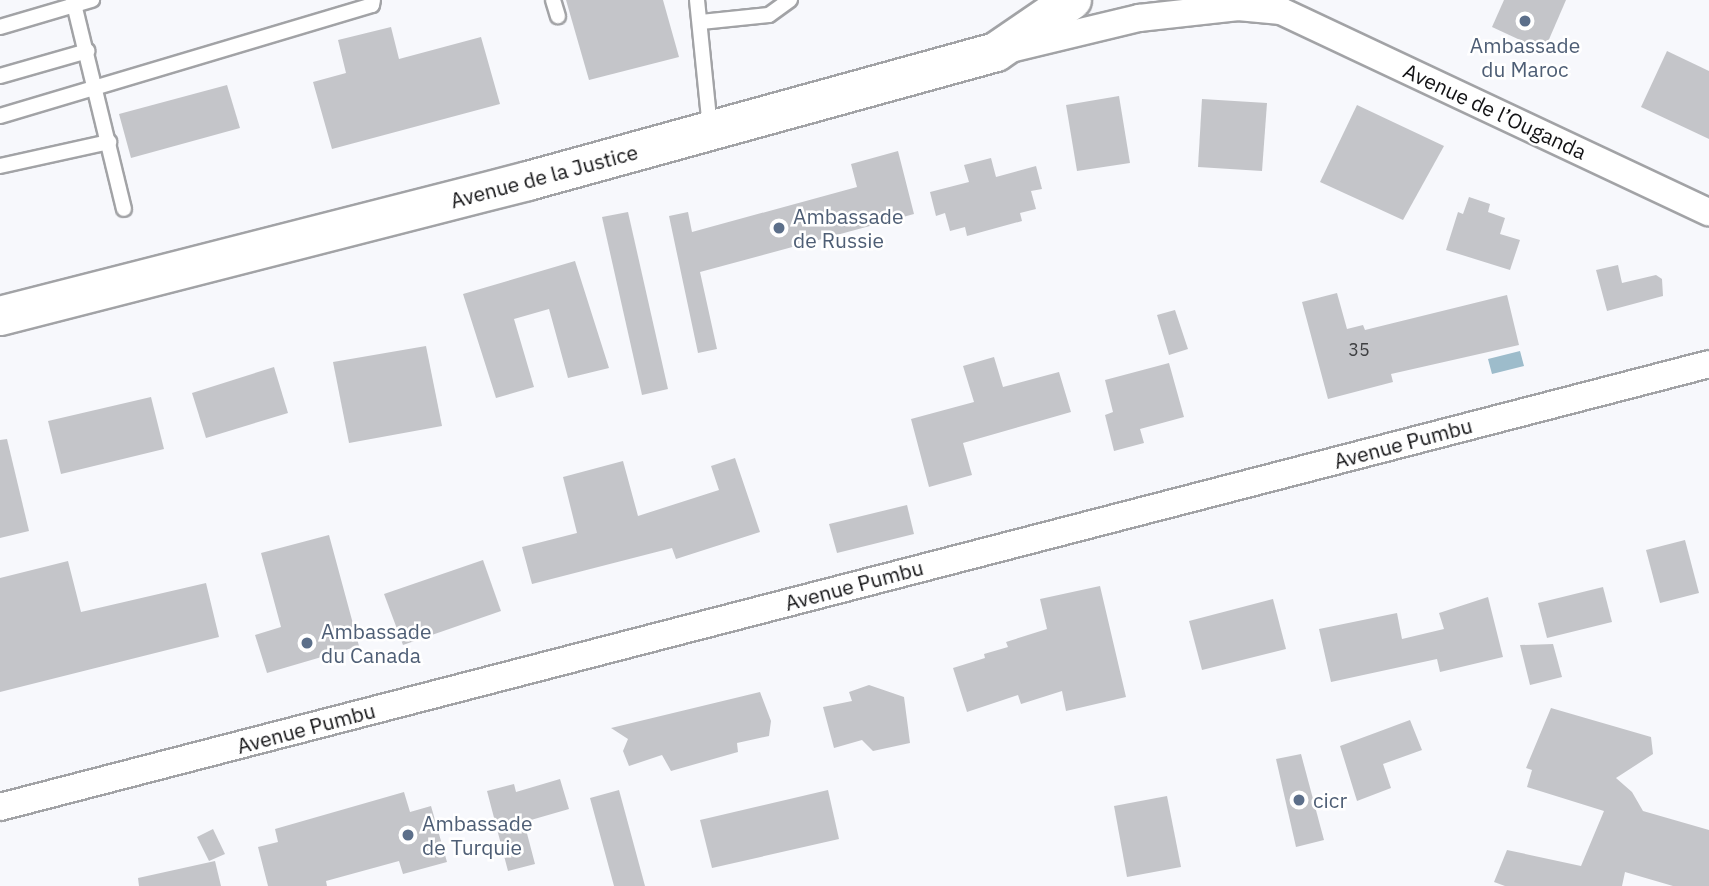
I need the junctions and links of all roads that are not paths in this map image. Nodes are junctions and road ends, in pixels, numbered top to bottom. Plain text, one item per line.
1 (92, 0) edge
2 (373, 0) edge
3 (553, 0) edge
4 (697, 0) edge
5 (790, 0) edge
6 (1072, 0) edge
7 (73, 2) edge
8 (1277, 5) edge
9 (558, 16) dead end
10 (701, 22) junction
11 (0, 27) edge
12 (87, 51) junction
13 (996, 52) junction
14 (0, 76) edge
15 (97, 89) junction
16 (0, 116) edge
17 (711, 132) junction
18 (109, 142) junction
19 (0, 166) edge
20 (124, 209) dead end
21 (1709, 212) edge
22 (0, 316) edge
23 (1709, 364) edge
24 (0, 807) edge

1 - 7 lane
2 - 15 lane
3 - 9 lane
4 - 10 lane
5 - 10 lane
6 - 13 main road, Avenue de la Justice
7 - 11 lane
7 - 12 lane
8 - 13 street, Avenue de l’Ouganda
8 - 21 street, Avenue de l’Ouganda
10 - 17 lane
12 - 14 lane
12 - 15 lane
13 - 17 main road, Avenue de la Justice
15 - 16 lane
15 - 18 lane
17 - 22 main road, Avenue de la Justice
18 - 19 lane
18 - 20 lane
23 - 24 street, Avenue Pumbu

